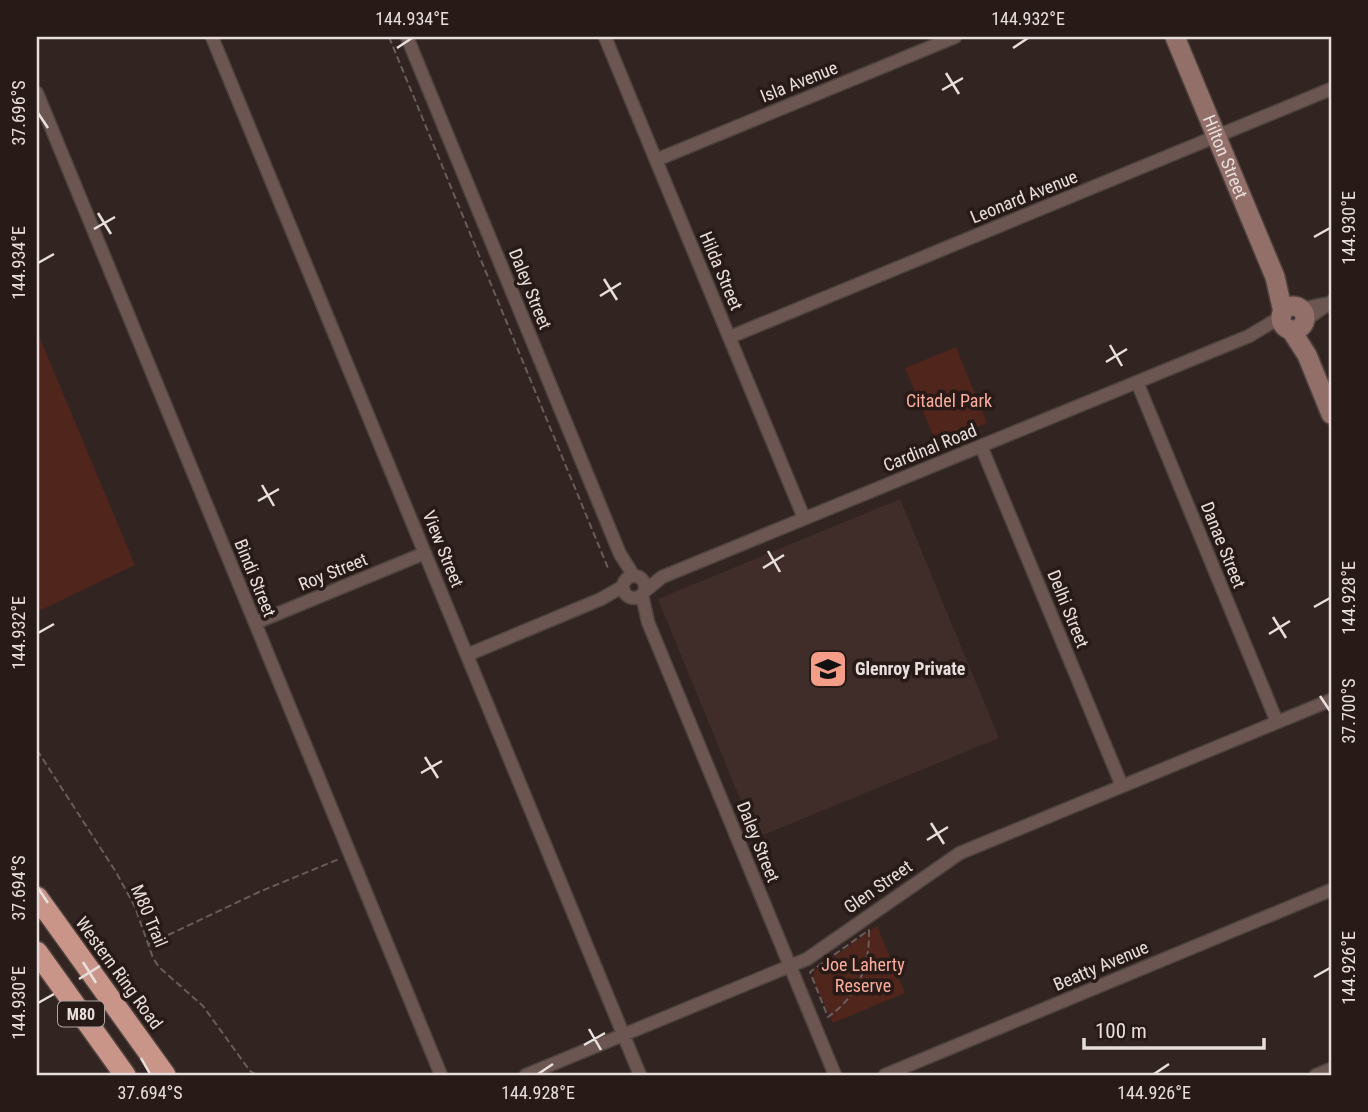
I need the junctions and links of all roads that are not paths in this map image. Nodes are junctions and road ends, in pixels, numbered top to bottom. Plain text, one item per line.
1 (212, 37) edge
2 (407, 37) edge
3 (605, 37) edge
4 (955, 37) edge
5 (1175, 37) edge
6 (1331, 89) edge
7 (37, 93) edge
8 (1217, 137) junction
9 (656, 160) junction
10 (1331, 302) edge
11 (1293, 318) junction
12 (730, 337) junction
13 (1137, 382) junction
14 (1331, 414) edge
15 (981, 446) junction
16 (804, 518) junction
17 (425, 553) junction
18 (633, 588) junction
19 (255, 623) junction
20 (467, 655) junction
21 (1331, 700) edge
22 (1277, 722) junction
23 (1122, 786) junction
24 (1331, 890) edge
25 (37, 897) edge
26 (37, 952) edge
27 (790, 967) junction
28 (624, 1035) junction
29 (1331, 1069) edge
30 (125, 1075) edge
31 (165, 1075) edge
32 (441, 1075) edge
33 (526, 1075) edge
34 (640, 1075) edge
35 (835, 1075) edge
36 (885, 1075) edge
37 (1316, 1075) edge

1 - 17 street, View Street
2 - 18 street, Daley Street
3 - 9 street, Hilda Street
4 - 9 street, Isla Avenue
5 - 8 street, Hilton Street
6 - 8 street, Leonard Avenue
7 - 19 street, Bindi Street
8 - 11 street, Hilton Street
8 - 12 street, Leonard Avenue
9 - 12 street, Hilda Street
10 - 11 street, Cardinal Road
11 - 13 street, Cardinal Road
11 - 14 street, Hilton Street
12 - 16 street, Hilda Street
13 - 15 street, Cardinal Road
13 - 22 street, Danae Street
15 - 16 street, Cardinal Road
15 - 23 street, Delhi Street
16 - 18 street, Cardinal Road
17 - 19 street, Roy Street
17 - 20 street, View Street
18 - 20 street, Cardinal Road
18 - 27 street, Daley Street
19 - 32 street, Bindi Street
20 - 28 street, View Street
21 - 22 street, Glen Street
22 - 23 street, Glen Street
23 - 27 street, Glen Street
24 - 36 street, Beatty Avenue
25 - 31 highway, Western Ring Road / M80
26 - 30 highway, M80
27 - 28 street, Glen Street
27 - 35 street, Daley Street
28 - 33 street, Glen Street
28 - 34 street, View Street
29 - 37 street

